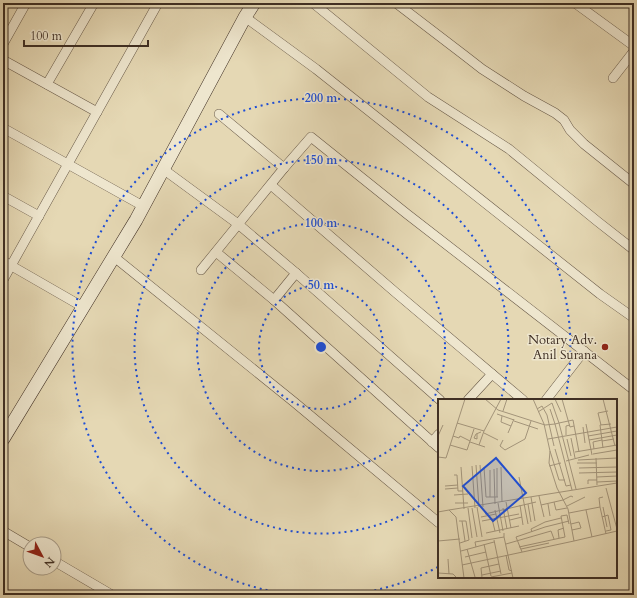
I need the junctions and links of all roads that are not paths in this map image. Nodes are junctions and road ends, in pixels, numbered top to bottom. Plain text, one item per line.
1 (94, 3) edge
2 (158, 3) edge
3 (254, 3) edge
4 (314, 3) edge
5 (396, 3) edge
6 (575, 3) edge
7 (23, 4) edge
8 (246, 17) junction
9 (3, 44) edge
10 (634, 46) edge
11 (634, 51) edge
12 (3, 60) edge
13 (613, 78) dead end
14 (47, 84) junction
15 (97, 112) junction
16 (219, 114) dead end
17 (3, 128) edge
18 (68, 164) junction
19 (284, 168) junction
20 (163, 169) junction
21 (634, 184) edge
22 (271, 185) junction
23 (3, 196) edge
24 (143, 206) junction
25 (39, 216) junction
26 (238, 224) junction
27 (634, 250) edge
28 (216, 252) junction
29 (113, 256) junction
30 (3, 261) edge
31 (12, 266) junction
32 (201, 270) dead end
33 (296, 273) junction
34 (3, 280) edge
35 (274, 300) junction
36 (83, 307) junction
37 (634, 318) edge
38 (584, 351) junction
39 (492, 374) junction
40 (634, 390) edge
41 (439, 399) edge
42 (469, 399) edge
43 (522, 399) edge
44 (547, 399) edge
45 (438, 435) edge
46 (3, 439) edge
47 (432, 442) junction
48 (438, 447) edge
49 (438, 523) edge
50 (3, 531) edge
51 (22, 542) edge
52 (62, 566) edge
53 (112, 595) edge

1 - 14 street
2 - 15 street
3 - 8 main road
4 - 27 street
5 - 21 street
6 - 10 street
7 - 9 street
8 - 20 main road
8 - 37 street
11 - 13 street
12 - 14 street
14 - 15 street
15 - 18 street
16 - 19 street
17 - 18 street
18 - 24 street
18 - 25 street
19 - 22 street
19 - 38 street
20 - 24 main road
20 - 26 street
22 - 26 street
22 - 39 street
23 - 25 street
24 - 29 main road
25 - 31 street
26 - 28 street
26 - 33 street
28 - 32 street
28 - 35 street
29 - 36 main road
29 - 49 street
30 - 31 street
31 - 34 street
31 - 36 street
33 - 35 street
33 - 41 street
35 - 47 street
36 - 46 main road
38 - 40 street
38 - 44 street
39 - 42 street
39 - 43 street
45 - 47 street
47 - 48 street
50 - 51 street
52 - 53 street

